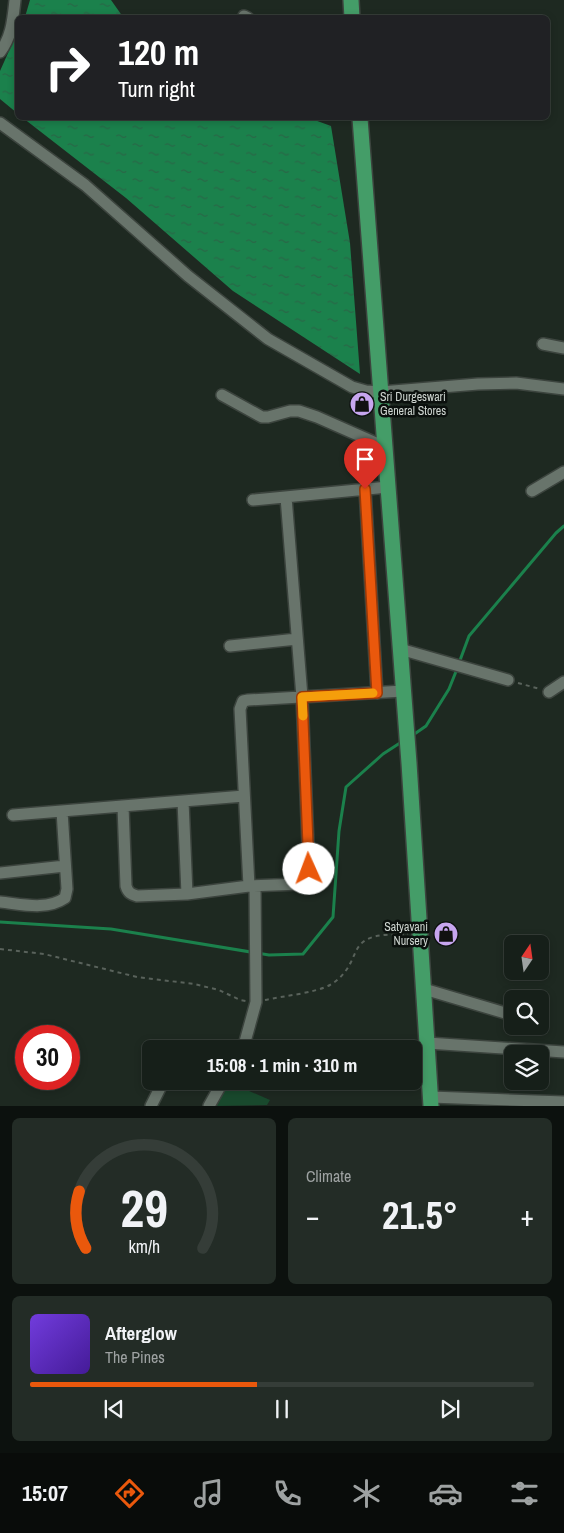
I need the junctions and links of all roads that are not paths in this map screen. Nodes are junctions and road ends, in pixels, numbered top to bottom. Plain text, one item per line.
1 (15, 0) edge
2 (351, 0) edge
3 (352, 15) edge
4 (0, 52) edge
5 (360, 120) edge
6 (0, 122) edge
7 (543, 344) dead end
8 (564, 348) edge
9 (564, 389) edge
10 (381, 392) junction
11 (222, 395) dead end
12 (385, 447) junction
13 (564, 472) edge
14 (388, 487) junction
15 (365, 489) junction
16 (532, 492) dead end
17 (286, 497) junction
18 (252, 500) dead end
19 (297, 639) junction
20 (230, 646) dead end
21 (400, 648) junction
22 (508, 680) road end
23 (564, 682) edge
24 (403, 692) junction
25 (549, 692) road end
26 (377, 693) junction
27 (302, 697) junction
28 (244, 796) junction
29 (182, 801) junction
30 (123, 806) junction
31 (62, 811) junction
32 (13, 815) dead end
33 (66, 866) junction
34 (0, 873) edge
35 (252, 886) junction
36 (187, 894) junction
37 (0, 902) edge
38 (424, 989) junction
39 (504, 1013) edge
40 (245, 1040) edge
41 (427, 1043) junction
42 (564, 1052) edge
43 (159, 1090) edge
44 (218, 1090) edge
45 (431, 1101) edge
46 (564, 1102) edge
47 (151, 1106) edge
48 (209, 1106) edge

1 - 4 street
2 - 3 highway
5 - 10 highway
6 - 10 street
7 - 8 street
9 - 10 street
10 - 12 highway
11 - 12 street
12 - 14 highway
13 - 16 street
14 - 15 street
14 - 21 highway
15 - 17 street
15 - 26 street
17 - 18 street
17 - 19 street
19 - 20 street
19 - 27 street
21 - 22 street
21 - 24 highway
23 - 25 street
24 - 26 street
24 - 38 highway
26 - 27 street
27 - 28 street
27 - 35 street
28 - 29 street
28 - 35 street
29 - 30 street
29 - 36 street
30 - 31 street
30 - 36 street
31 - 32 street
31 - 33 street
33 - 34 street
33 - 37 street
35 - 36 street
35 - 40 street
38 - 39 street
38 - 41 highway
41 - 42 street
41 - 45 highway
43 - 47 street
44 - 48 street
45 - 46 street

